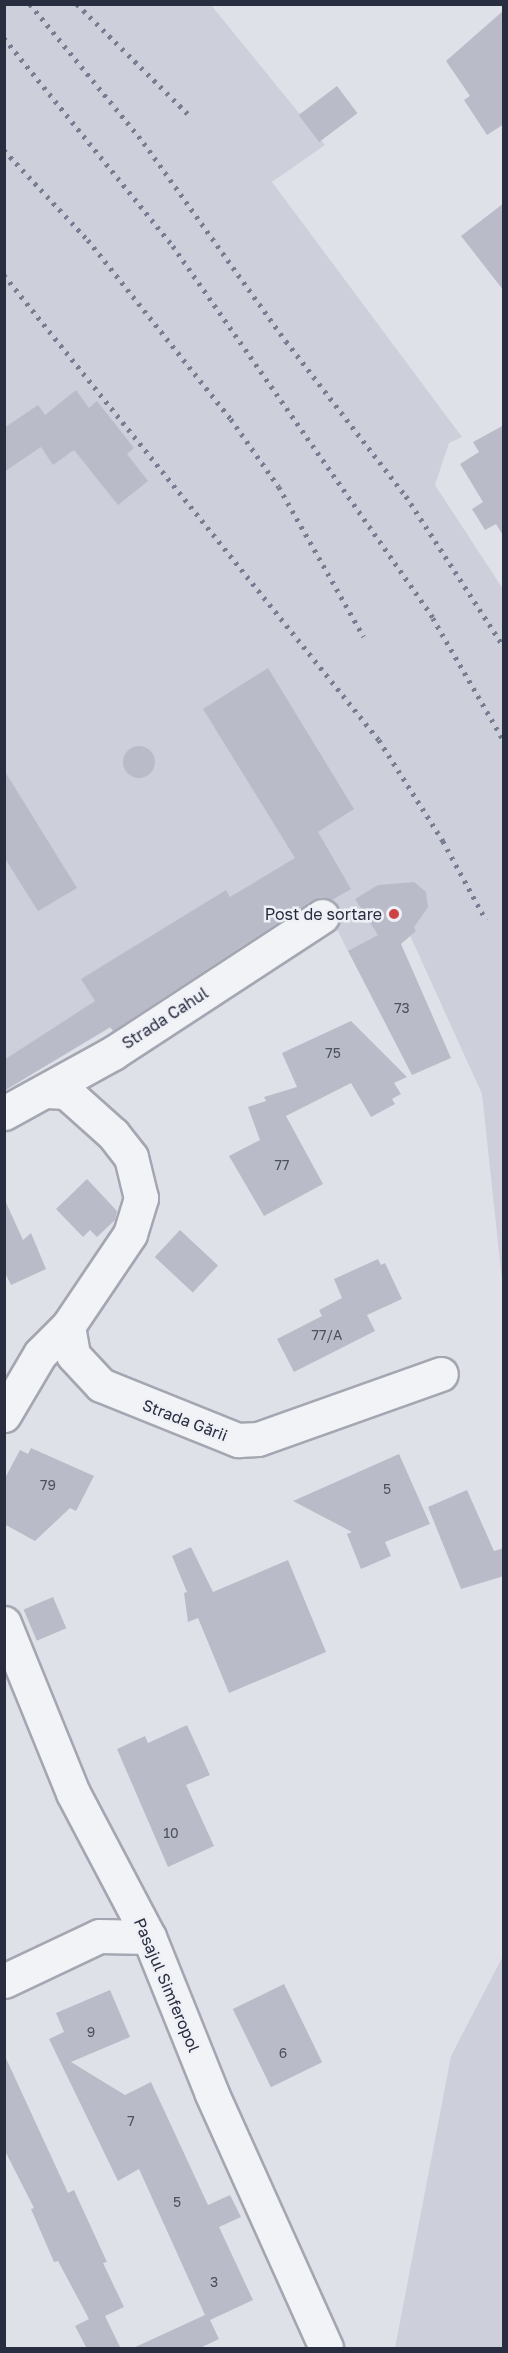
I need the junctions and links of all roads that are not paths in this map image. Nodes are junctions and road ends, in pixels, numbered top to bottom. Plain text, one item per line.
1 (322, 916) dead end
2 (47, 1091) junction
3 (4, 1113) edge
4 (68, 1326) junction
5 (441, 1374) dead end
6 (4, 1414) edge
7 (4, 1623) edge
8 (149, 1937) junction
9 (4, 1981) edge
10 (326, 2349) edge

1 - 2 street, Strada Cahul
2 - 3 street, Strada Cahul
2 - 4 street
4 - 5 street, Strada Gării
4 - 6 street
7 - 8 street, Pasajul Simferopol
8 - 9 street
8 - 10 street, Pasajul Simferopol

